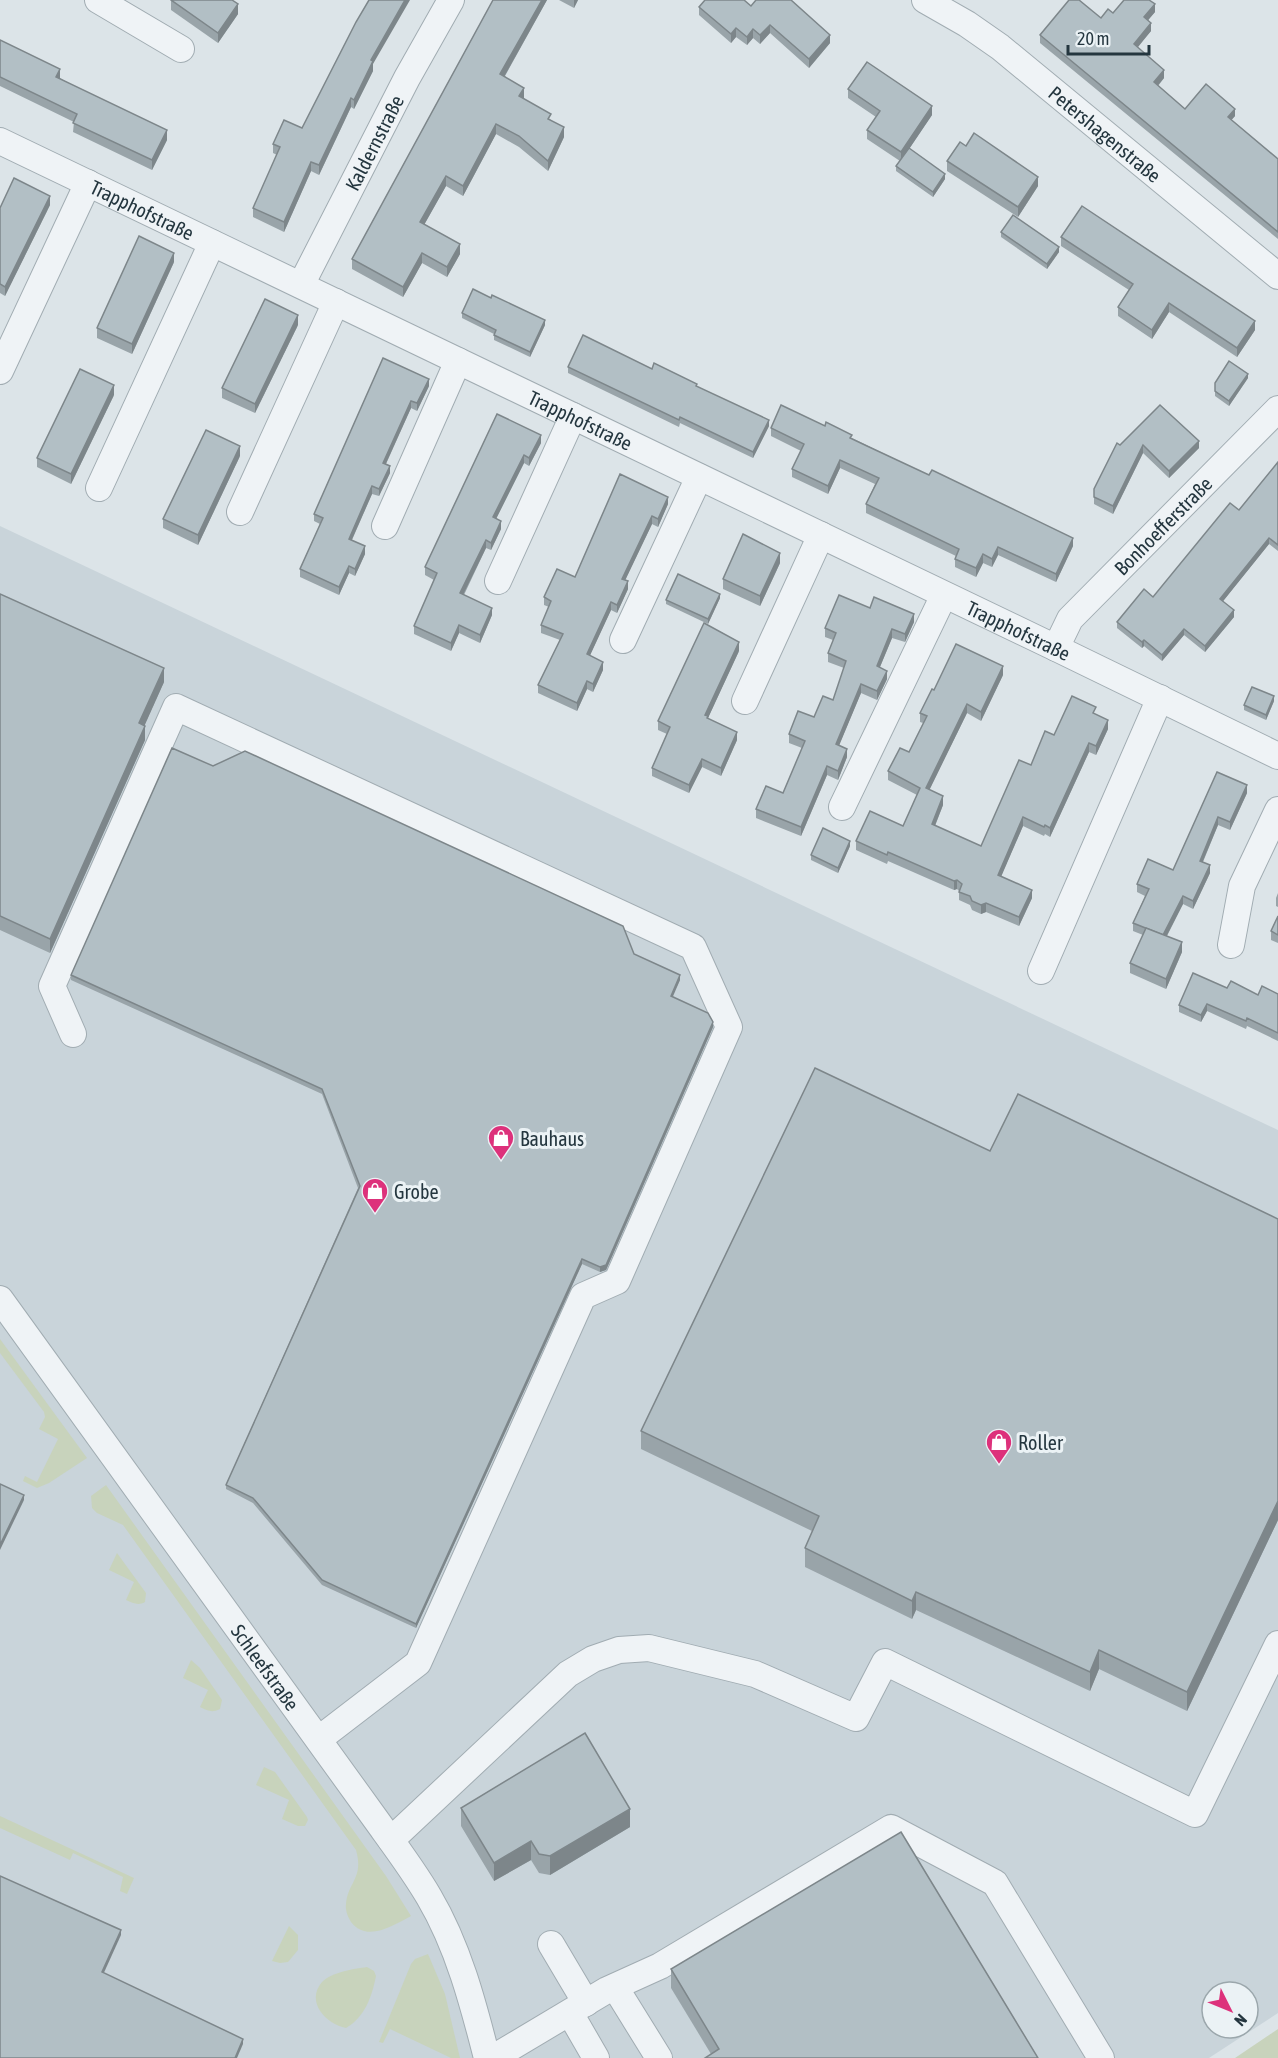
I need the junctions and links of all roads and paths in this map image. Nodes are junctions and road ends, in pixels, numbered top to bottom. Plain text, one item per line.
1 (98, 0) edge
2 (451, 0) edge
3 (925, 0) edge
4 (181, 49) dead end
5 (0, 141) edge
6 (88, 183) junction
7 (212, 243) junction
8 (1278, 276) edge
9 (301, 285) junction
10 (336, 302) junction
11 (458, 361) junction
12 (0, 370) edge
13 (1278, 409) edge
14 (573, 416) junction
15 (699, 477) junction
16 (99, 488) dead end
17 (240, 512) dead end
18 (385, 526) dead end
19 (821, 535) junction
20 (498, 581) dead end
21 (944, 595) junction
22 (623, 640) dead end
23 (1056, 648) junction
24 (1160, 698) junction
25 (745, 701) dead end
26 (1278, 756) edge
27 (842, 807) dead end
28 (1278, 810) edge
29 (1231, 945) dead end
30 (1041, 971) dead end
31 (73, 1034) dead end
32 (0, 1299) edge
33 (1278, 1644) edge
34 (319, 1739) junction
35 (391, 1840) junction
36 (551, 1944) dead end
37 (615, 1987) junction
38 (578, 2008) junction
39 (487, 2058) edge
40 (493, 2058) edge
41 (596, 2058) edge
42 (659, 2058) edge
43 (1101, 2058) edge

1 - 4 street
2 - 9 street, Kaldernstraße
3 - 8 street, Petershagenstraße
5 - 6 street, Trapphofstraße
6 - 7 street, Trapphofstraße
6 - 12 street
7 - 9 street, Trapphofstraße
7 - 16 street
9 - 10 street, Trapphofstraße
10 - 11 street, Trapphofstraße
10 - 17 street
11 - 14 street, Trapphofstraße
11 - 18 street
13 - 23 street, Bonhoefferstraße
14 - 15 street, Trapphofstraße
14 - 20 street
15 - 19 street, Trapphofstraße
15 - 22 street
19 - 21 street, Trapphofstraße
19 - 25 street
21 - 23 street, Trapphofstraße
21 - 27 street
23 - 24 street, Trapphofstraße
24 - 26 street, Trapphofstraße
24 - 30 street
28 - 29 street
31 - 34 street
32 - 34 street, Schleefstraße
33 - 35 street
34 - 35 street, Schleefstraße
35 - 39 street, Schleefstraße
36 - 38 street
37 - 38 street
37 - 42 street
37 - 43 street
38 - 40 street
38 - 41 street

